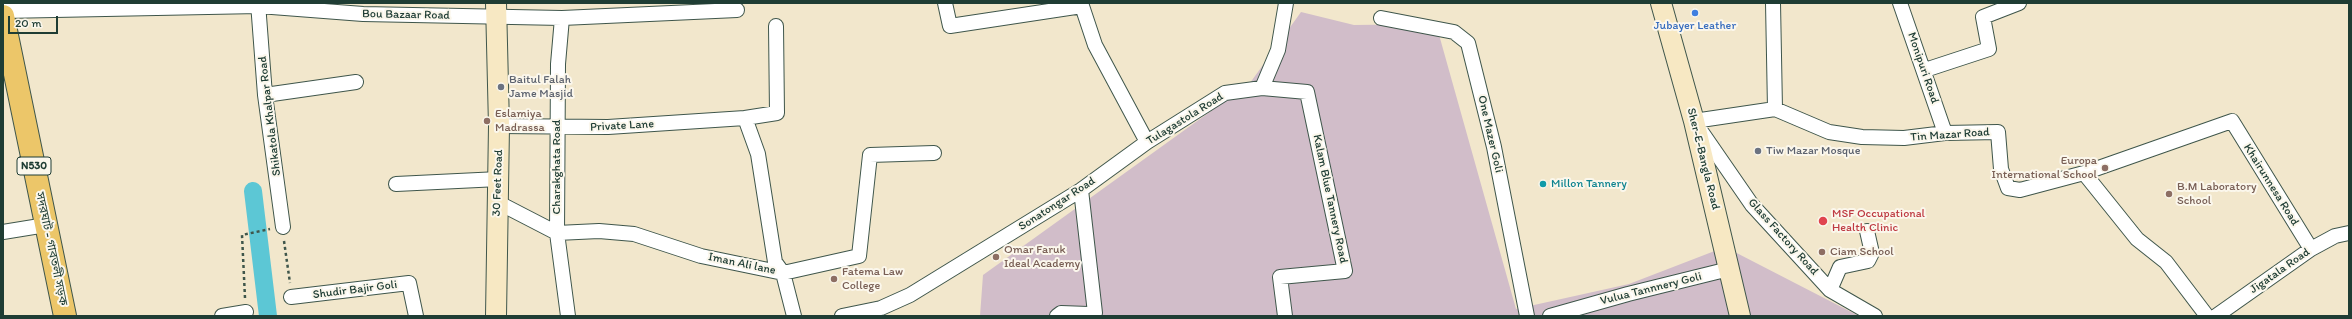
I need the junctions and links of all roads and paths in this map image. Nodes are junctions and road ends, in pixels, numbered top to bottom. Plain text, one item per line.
1 (945, 3) edge
2 (1286, 3) edge
3 (1661, 3) edge
4 (1773, 3) edge
5 (1900, 3) edge
6 (2019, 3) edge
7 (258, 4) edge
8 (1081, 4) edge
9 (496, 10) edge
10 (737, 10) dead end
11 (3, 11) edge
12 (560, 12) edge
13 (3, 16) edge
14 (1381, 18) dead end
15 (776, 26) dead end
16 (1925, 70) junction
17 (356, 82) dead end
18 (1262, 88) junction
19 (265, 95) junction
20 (1775, 109) junction
21 (745, 118) junction
22 (1694, 121) junction
23 (500, 126) junction
24 (557, 128) junction
25 (1945, 133) junction
26 (1147, 142) junction
27 (934, 153) dead end
28 (2084, 173) junction
29 (1100, 175) joint
30 (499, 179) junction
31 (396, 184) dead end
32 (1081, 190) junction
33 (497, 202) junction
34 (46, 225) junction
35 (282, 227) junction
36 (1867, 231) dead end
37 (3, 232) edge
38 (556, 233) junction
39 (2349, 233) edge
40 (2311, 249) junction
41 (1729, 269) junction
42 (783, 273) junction
43 (1830, 290) junction
44 (291, 297) joint
45 (246, 312) joint
46 (65, 316) edge
47 (222, 316) edge
48 (416, 316) edge
49 (496, 316) edge
50 (568, 316) edge
51 (794, 316) edge
52 (842, 316) edge
53 (1057, 316) edge
54 (1285, 316) edge
55 (1527, 316) edge
56 (1550, 316) edge
57 (1740, 316) edge
58 (1875, 316) edge
59 (2208, 316) edge
60 (2216, 316) edge

1 - 8 street
2 - 18 street
3 - 22 street, Sher-E-Bangla Road
4 - 20 street
5 - 16 street, Monipuri Road
6 - 16 street
7 - 9 street, Bou Bazaar Road
7 - 11 street, Bou Bazaar Road
7 - 19 street, Shikatola Khalpar Road
8 - 26 street
9 - 12 street, Bou Bazaar Road
9 - 23 street, 30 Feet Road
10 - 12 street, Bou Bazaar Road
12 - 24 street, Charakghata Road
13 - 34 highway, সদরঘাট - গাবতলী সড়ক / N530
14 - 55 street, One Mazer Goli
15 - 21 street, Private Lane
16 - 25 street, Monipuri Road
17 - 19 street
18 - 26 street, Tulagastola Road
18 - 54 street, Kalam Blue Tannery Road
19 - 35 street, Shikatola Khalpar Road
20 - 22 street
20 - 25 street, Tin Mazar Road
21 - 24 street, Private Lane
21 - 42 street
22 - 41 street, Sher-E-Bangla Road
22 - 43 street, Glass Factory Road
23 - 24 street, Private Lane
23 - 30 street, 30 Feet Road
24 - 38 street, Charakghata Road
25 - 28 street, Tin Mazar Road
26 - 29 street, Tulagastola Road
27 - 42 street, Iman Ali lane
28 - 40 street, Khairunnesa Road
28 - 59 street
29 - 32 street, Sonatongar Road
30 - 31 street
30 - 33 street, 30 Feet Road
32 - 52 street, Sonatongar Road
32 - 53 street
33 - 38 street
33 - 49 street, 30 Feet Road
34 - 37 street
34 - 46 highway, সদরঘাট - গাবতলী সড়ক / N530
35 - 44 path
35 - 45 path
36 - 43 street
38 - 42 street, Iman Ali lane
38 - 50 street, Charakghata Road
39 - 40 street, Jigatala Road
40 - 60 street, Jigatala Road
41 - 56 street, Vulua Tannnery Goli
41 - 57 street, Sher-E-Bangla Road
42 - 51 street
43 - 58 street, Glass Factory Road
44 - 48 street, Shudir Bajir Goli
45 - 47 street

